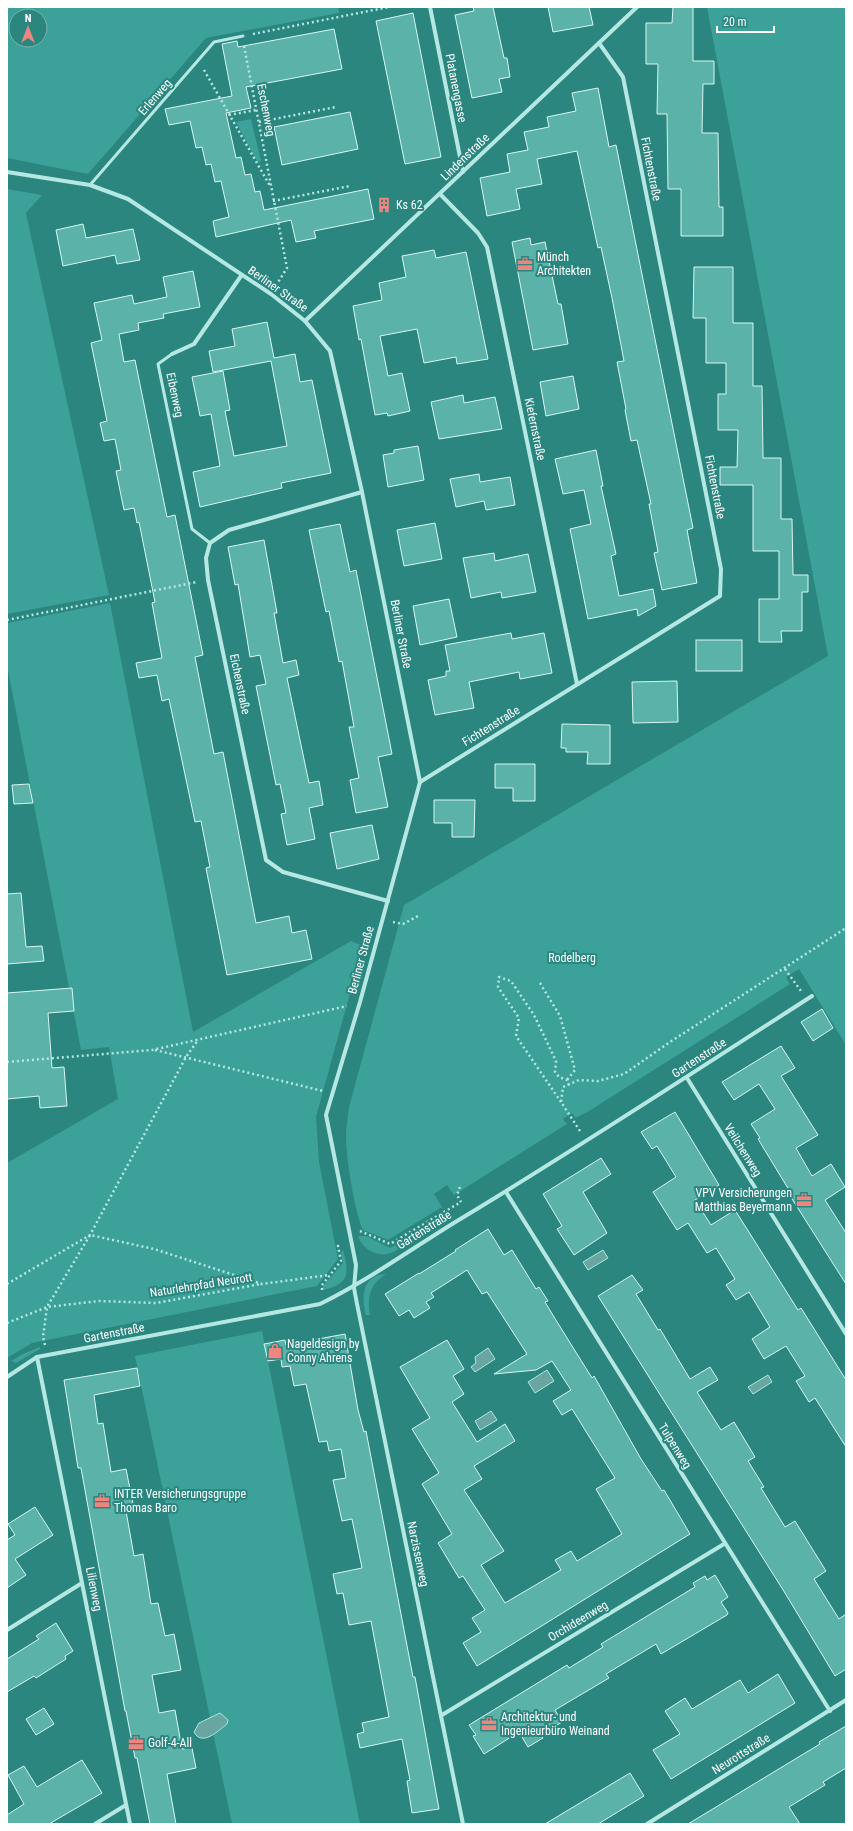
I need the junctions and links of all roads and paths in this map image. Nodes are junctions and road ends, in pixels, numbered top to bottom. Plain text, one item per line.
1 (389, 7) edge
2 (430, 7) edge
3 (628, 7) edge
4 (637, 7) edge
5 (632, 12) junction
6 (242, 36) junction
7 (599, 43) junction
8 (198, 61) junction
9 (336, 107) dead end
10 (256, 110) junction
11 (229, 115) junction
12 (259, 122) junction
13 (7, 172) edge
14 (463, 172) junction
15 (90, 185) junction
16 (350, 186) dead end
17 (271, 188) junction
18 (441, 194) junction
19 (274, 201) junction
20 (242, 276) junction
21 (270, 294) junction
22 (305, 321) junction
23 (172, 354) joint
24 (362, 492) junction
25 (210, 543) junction
26 (208, 580) junction
27 (7, 620) edge
28 (577, 684) junction
29 (420, 782) junction
30 (388, 901) junction
31 (418, 916) dead end
32 (383, 919) junction
33 (846, 928) edge
34 (785, 969) junction
35 (540, 983) dead end
36 (797, 985) dead end
37 (812, 996) dead end
38 (360, 1002) junction
39 (199, 1039) junction
40 (152, 1050) junction
41 (186, 1058) junction
42 (7, 1062) edge
43 (687, 1078) junction
44 (567, 1080) junction
45 (569, 1084) junction
46 (331, 1094) junction
47 (561, 1102) junction
48 (586, 1140) junction
49 (460, 1187) dead end
50 (506, 1192) junction
51 (461, 1202) junction
52 (467, 1215) junction
53 (90, 1235) junction
54 (349, 1238) junction
55 (7, 1284) edge
56 (262, 1284) junction
57 (354, 1288) junction
58 (47, 1307) junction
59 (7, 1323) edge
60 (846, 1334) edge
61 (46, 1355) junction
62 (37, 1357) junction
63 (7, 1377) edge
64 (724, 1544) junction
65 (82, 1583) junction
66 (7, 1630) edge
67 (846, 1700) edge
68 (830, 1711) junction
69 (442, 1715) junction
70 (126, 1805) junction
71 (95, 1824) edge
72 (130, 1824) edge
73 (463, 1824) edge
74 (647, 1824) edge

1 - 6 path
2 - 14 street, Platanengasse
3 - 5 street
4 - 5 street, Lindenstraße
5 - 7 street, Lindenstraße
6 - 8 lane, Erlenweg
6 - 10 path, Eschenweg
7 - 14 street, Lindenstraße
7 - 28 street, Fichtenstraße
8 - 11 path, Eschenweg
8 - 15 lane, Erlenweg
9 - 12 path
10 - 11 path
10 - 12 path, Eschenweg
11 - 17 path, Eschenweg
12 - 17 path, Eschenweg
13 - 15 street, Berliner Straße
14 - 18 street, Lindenstraße
15 - 20 street, Berliner Straße
16 - 19 path
17 - 19 path, Eschenweg
18 - 22 street, Lindenstraße
18 - 28 street, Kiefernstraße
19 - 21 path, Eschenweg
20 - 21 street, Berliner Straße
20 - 23 street, Eibenweg
21 - 22 street, Berliner Straße
22 - 24 street, Berliner Straße
23 - 25 lane, Eibenweg
24 - 25 street
24 - 29 street, Berliner Straße
25 - 26 street, Eichenstraße
26 - 27 path
26 - 30 street, Eichenstraße
28 - 29 street, Fichtenstraße
29 - 30 street, Berliner Straße
30 - 32 street, Berliner Straße
31 - 32 path
32 - 38 street, Berliner Straße
33 - 34 path
34 - 36 path
34 - 45 path
35 - 44 path
37 - 43 street, Gartenstraße
38 - 39 path
38 - 46 street, Berliner Straße
39 - 40 path
39 - 41 path
40 - 41 path
40 - 42 path
41 - 46 path
41 - 53 path
43 - 48 street, Gartenstraße
43 - 60 street, Veilchenweg
44 - 45 path
44 - 47 path
45 - 47 path
46 - 54 street, Berliner Straße
47 - 48 path
48 - 50 street, Gartenstraße
49 - 51 path
50 - 52 street, Gartenstraße
50 - 64 street, Tulpenweg
51 - 52 path
51 - 54 path
52 - 57 street, Gartenstraße
53 - 55 path
53 - 56 path, Naturlehrpfad Neurott
53 - 58 path
54 - 56 path, Naturlehrpfad Neurott
54 - 57 street, Berliner Straße
56 - 58 path, Naturlehrpfad Neurott
57 - 61 street, Gartenstraße
57 - 69 street, Narzissenweg
58 - 59 path, Naturlehrpfad Neurott
58 - 61 path
61 - 62 street, Gartenstraße
62 - 63 street, Gartenstraße
62 - 65 street, Lilienweg
64 - 68 street, Tulpenweg
64 - 69 street, Orchideenweg
65 - 66 street
65 - 70 street, Lilienweg
67 - 68 street, Neurottstraße
68 - 74 street, Neurottstraße
69 - 73 street, Narzissenweg
70 - 71 street
70 - 72 street, Lilienweg

